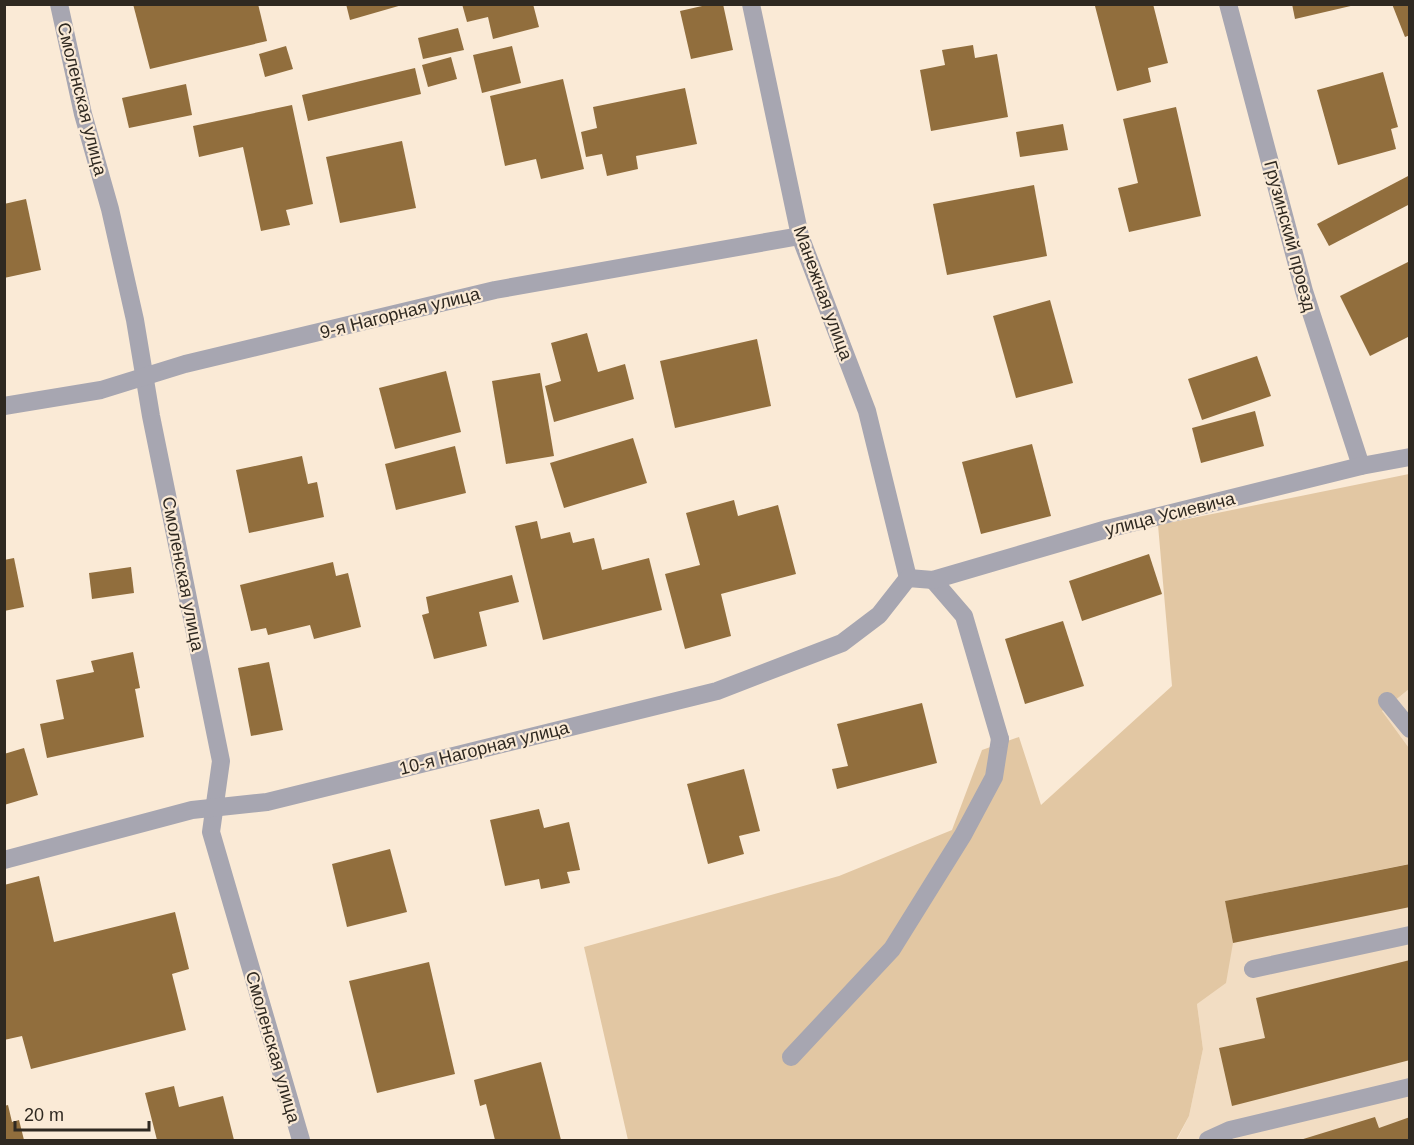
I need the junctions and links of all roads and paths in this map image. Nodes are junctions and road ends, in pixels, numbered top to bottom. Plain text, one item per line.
1 (59, 4) edge
2 (751, 4) edge
3 (1228, 4) edge
4 (800, 236) junction
5 (145, 377) junction
6 (4, 406) edge
7 (1410, 457) edge
8 (1360, 466) junction
9 (908, 578) junction
10 (933, 580) junction
11 (1387, 702) dead end
12 (1410, 729) edge
13 (215, 807) junction
14 (4, 860) edge
15 (1410, 935) edge
16 (1253, 969) dead end
17 (790, 1057) dead end
18 (1410, 1087) edge
19 (301, 1140) edge
20 (1208, 1140) edge

1 - 5 street, Смоленская улица
2 - 4 street, Манежная улица
3 - 8 street, Грузинский проезд
4 - 5 street, 9-я Нагорная улица
4 - 9 street, Манежная улица
5 - 6 street, 9-я Нагорная улица
5 - 13 street, Смоленская улица
7 - 8 street, улица Усиевича
8 - 10 street, улица Усиевича
9 - 10 street
9 - 13 street, 10-я Нагорная улица
10 - 17 street
11 - 12 street
13 - 14 street, 10-я Нагорная улица
13 - 19 street, Смоленская улица
15 - 16 street
18 - 20 street

